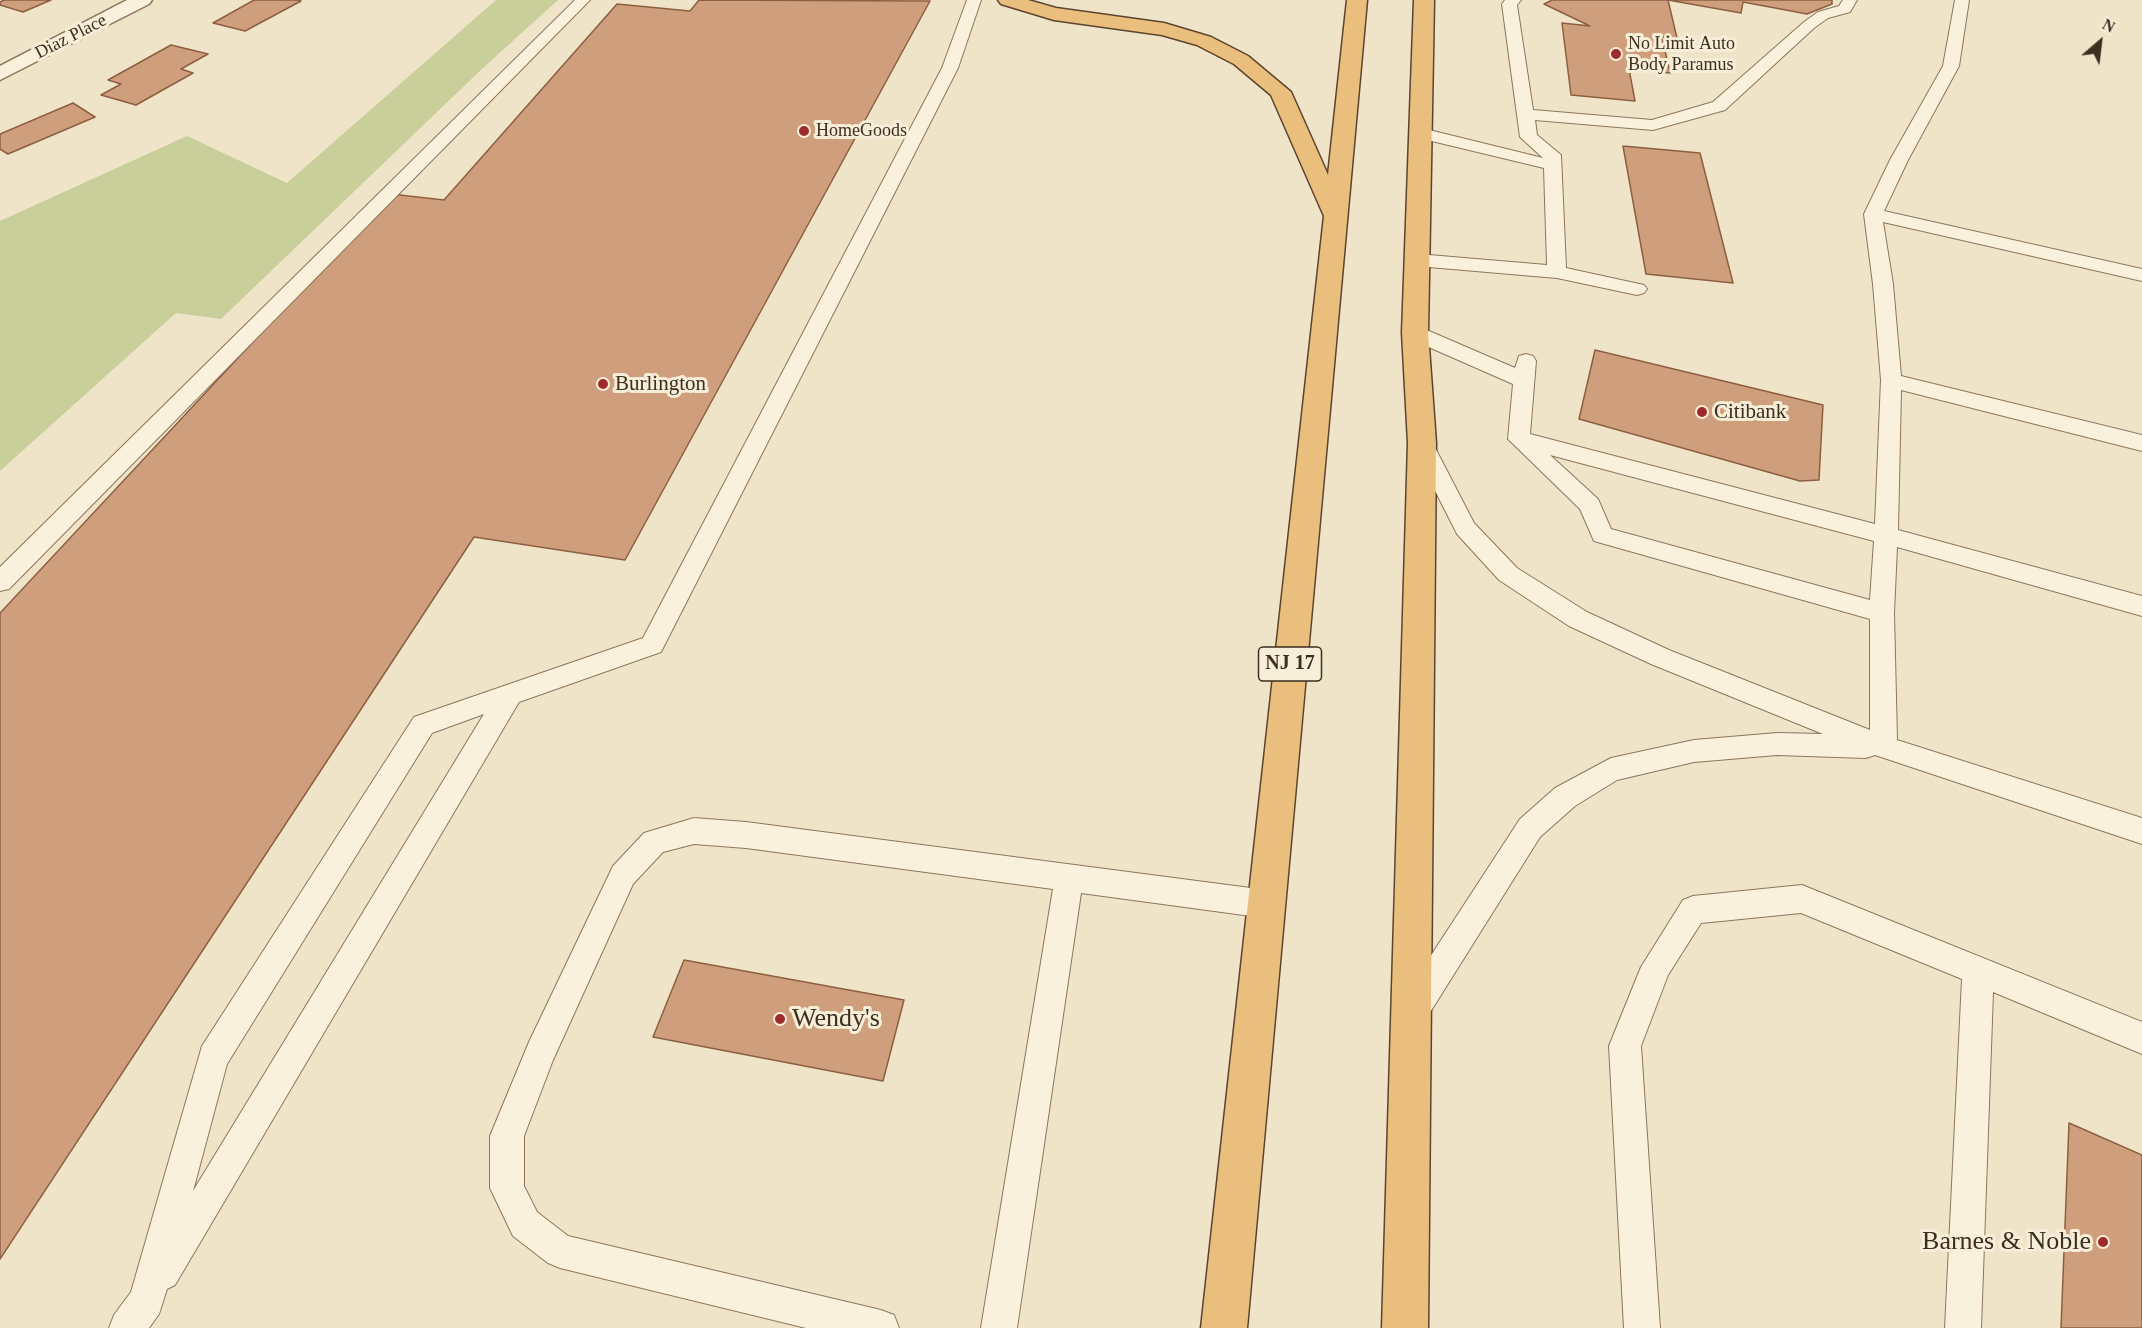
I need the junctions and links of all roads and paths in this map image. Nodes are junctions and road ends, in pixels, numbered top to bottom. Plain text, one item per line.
1 (142, 0) edge
2 (583, 0) edge
3 (974, 0) edge
4 (1008, 0) edge
5 (1357, 0) edge
6 (1424, 0) edge
7 (1514, 0) edge
8 (1850, 0) edge
9 (1962, 0) edge
10 (0, 74) edge
11 (1525, 114) junction
12 (1421, 133) junction
13 (1552, 165) junction
14 (1873, 214) junction
15 (1335, 217) junction
16 (1417, 260) junction
17 (1557, 272) junction
18 (2142, 275) edge
19 (1637, 289) dead end
20 (1415, 333) junction
21 (1891, 380) junction
22 (1519, 439) junction
23 (1422, 442) junction
24 (2142, 443) edge
25 (1886, 535) junction
26 (0, 582) edge
27 (2142, 606) edge
28 (1882, 613) junction
29 (509, 697) junction
30 (1884, 747) junction
31 (2142, 831) edge
32 (1069, 878) junction
33 (1266, 904) junction
34 (1978, 973) junction
35 (1411, 1014) junction
36 (2142, 1038) edge
37 (146, 1301) junction
38 (127, 1328) edge
39 (881, 1328) edge
40 (999, 1328) edge
41 (1224, 1328) edge
42 (1405, 1328) edge
43 (1642, 1328) edge
44 (1964, 1328) edge

1 - 10 street, Diaz Place
2 - 26 lane
3 - 29 lane
4 - 15 highway
5 - 15 highway, NJ 17
6 - 12 highway
7 - 11 lane
8 - 11 lane
9 - 14 lane
11 - 13 lane
12 - 13 lane
12 - 16 highway
13 - 17 lane
14 - 18 lane
14 - 21 lane
15 - 33 highway, NJ 17
16 - 17 lane
16 - 20 highway
17 - 19 lane
20 - 22 lane
20 - 23 highway
21 - 24 lane
21 - 25 lane
22 - 25 lane
22 - 28 lane
23 - 30 lane
23 - 35 highway
25 - 27 lane
25 - 28 lane
28 - 30 lane
29 - 37 lane
29 - 37 lane
30 - 31 lane
30 - 35 lane
32 - 33 lane
32 - 39 lane
32 - 40 lane
33 - 41 highway, NJ 17
34 - 36 lane
34 - 43 lane
34 - 44 lane
35 - 42 highway
37 - 38 lane

